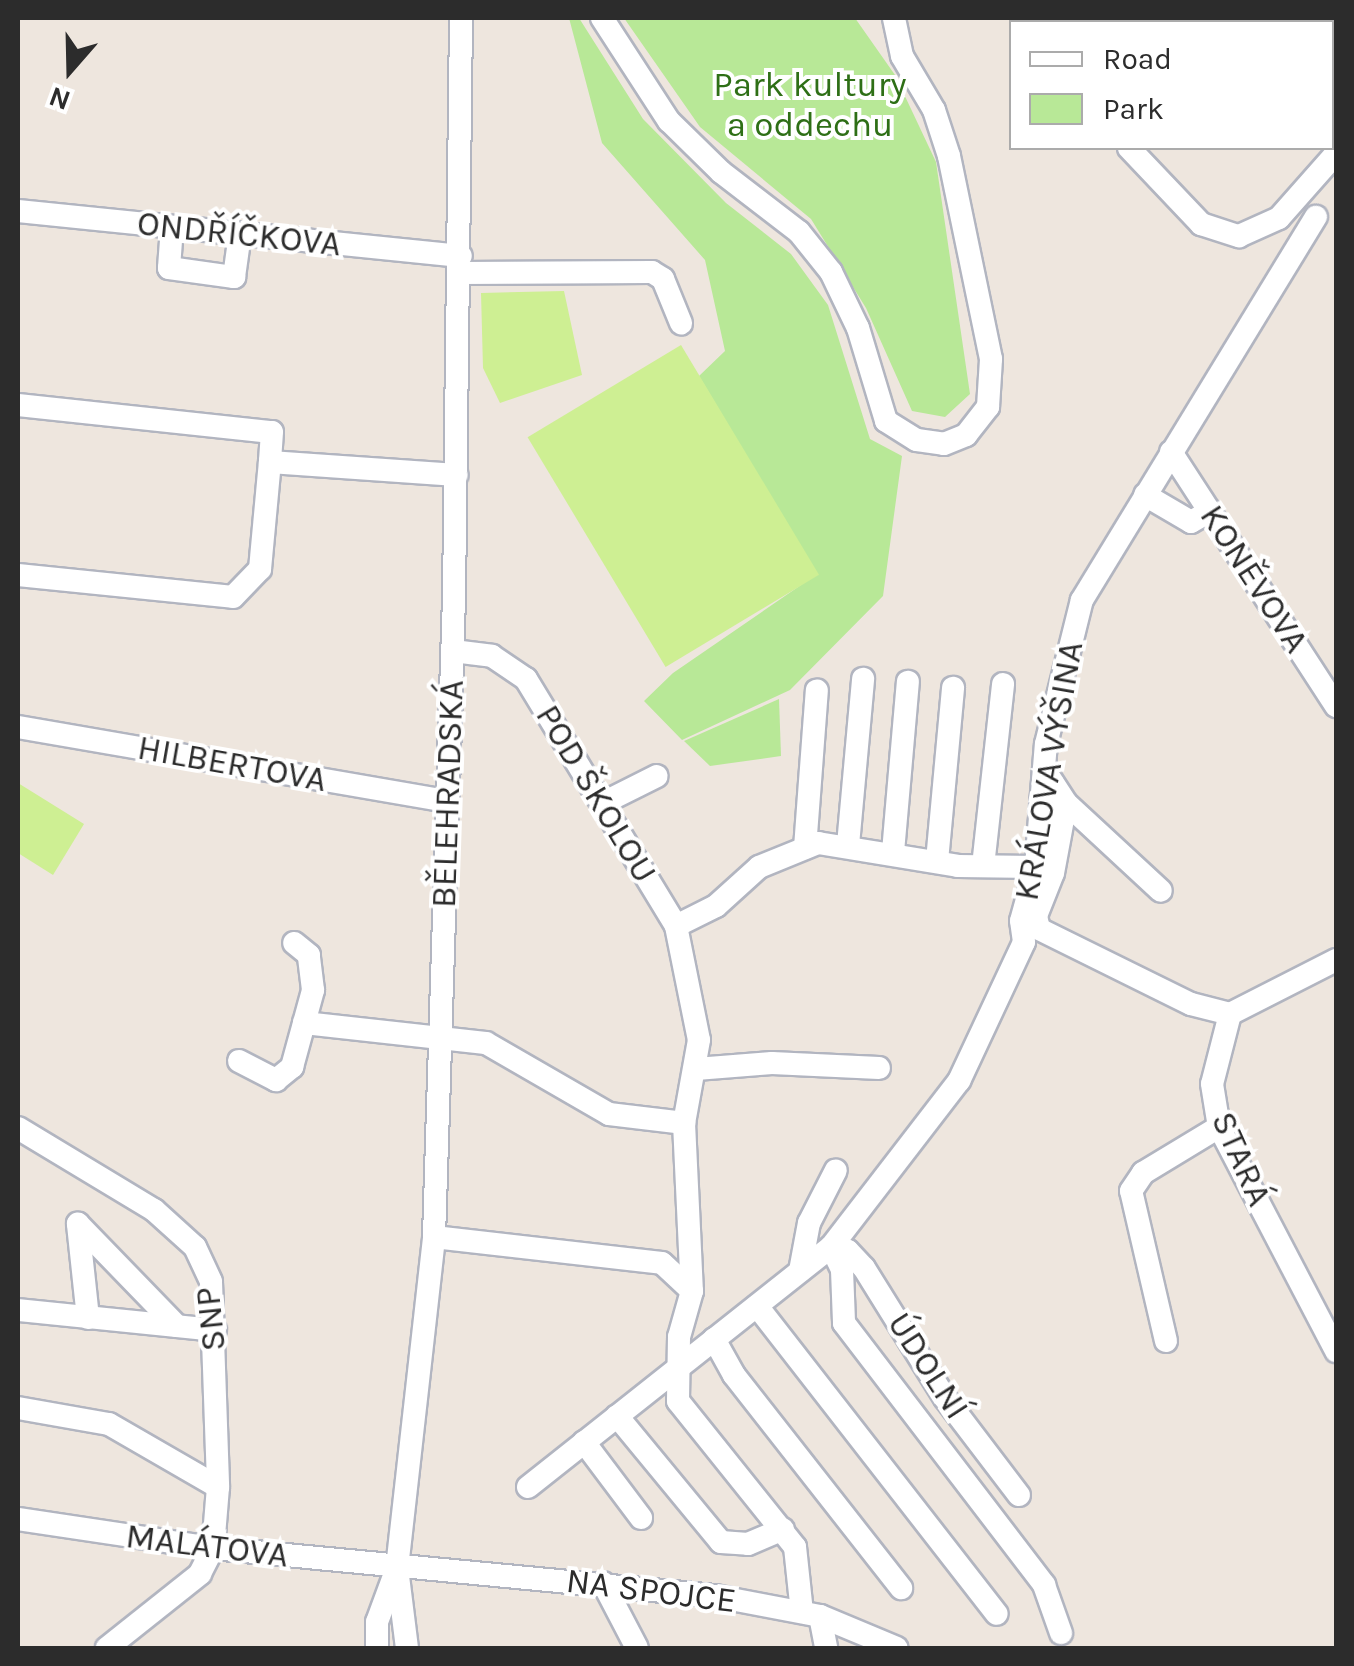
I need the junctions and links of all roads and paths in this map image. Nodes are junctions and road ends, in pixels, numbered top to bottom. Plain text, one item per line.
1 (460, 18) edge
2 (602, 18) edge
3 (894, 18) edge
4 (1131, 150) edge
5 (1332, 155) edge
6 (18, 211) edge
7 (1316, 217) dead end
8 (172, 227) junction
9 (240, 234) junction
10 (460, 264) junction
11 (681, 324) dead end
12 (18, 406) edge
13 (1171, 452) junction
14 (270, 462) junction
15 (457, 475) junction
16 (1146, 495) junction
17 (1210, 511) junction
18 (18, 575) edge
19 (453, 651) junction
20 (864, 680) dead end
21 (908, 682) dead end
22 (1003, 684) dead end
23 (953, 688) dead end
24 (817, 690) dead end
25 (1336, 706) edge
26 (18, 727) edge
27 (1044, 769) junction
28 (657, 776) dead end
29 (446, 801) junction
30 (603, 803) junction
31 (1066, 803) junction
32 (848, 845) junction
33 (805, 848) junction
34 (894, 852) junction
35 (938, 861) junction
36 (984, 866) junction
37 (1036, 867) junction
38 (1161, 891) dead end
39 (676, 926) junction
40 (294, 943) dead end
41 (1336, 960) edge
42 (1230, 1014) junction
43 (304, 1023) junction
44 (441, 1034) junction
45 (239, 1061) dead end
46 (879, 1068) dead end
47 (696, 1069) junction
48 (684, 1123) junction
49 (18, 1128) edge
50 (1218, 1128) junction
51 (836, 1170) dead end
52 (434, 1236) junction
53 (831, 1247) junction
54 (800, 1272) junction
55 (692, 1292) junction
56 (757, 1306) junction
57 (18, 1310) edge
58 (88, 1318) junction
59 (177, 1326) junction
60 (215, 1330) junction
61 (714, 1339) junction
62 (1166, 1341) dead end
63 (1336, 1350) edge
64 (678, 1367) junction
65 (18, 1408) edge
66 (617, 1416) junction
67 (584, 1442) junction
68 (218, 1487) junction
69 (528, 1487) dead end
70 (1019, 1495) dead end
71 (642, 1518) dead end
72 (18, 1519) edge
73 (784, 1530) junction
74 (213, 1548) junction
75 (397, 1568) junction
76 (604, 1582) junction
77 (900, 1588) dead end
78 (811, 1614) junction
79 (998, 1614) dead end
80 (1061, 1633) dead end
81 (888, 1646) edge
82 (107, 1648) edge
83 (376, 1648) edge
84 (407, 1648) edge
85 (636, 1648) edge
86 (826, 1648) edge

1 - 10 street, BĚLEHRADSKÁ
2 - 3 street
4 - 5 street
6 - 8 street, ONDŘÍČKOVA
7 - 13 street, KRÁLOVA VÝŠINA
8 - 9 street, ONDŘÍČKOVA
8 - 9 street
9 - 10 street, ONDŘÍČKOVA
10 - 11 street, ONDŘÍČKOVA
10 - 15 street, BĚLEHRADSKÁ
12 - 14 street
13 - 16 street, KRÁLOVA VÝŠINA
13 - 17 street, KONĚVOVA
14 - 15 street
14 - 18 street
15 - 19 street, BĚLEHRADSKÁ
16 - 17 street
16 - 27 street, KRÁLOVA VÝŠINA
17 - 25 street, KONĚVOVA
19 - 29 street, BĚLEHRADSKÁ
19 - 30 street, POD ŠKOLOU
20 - 32 street
21 - 34 street
22 - 36 street
23 - 35 street
24 - 33 street
26 - 29 street, HILBERTOVA
27 - 31 street
27 - 37 street, KRÁLOVA VÝŠINA
28 - 30 street
29 - 44 street, BĚLEHRADSKÁ
30 - 39 street, POD ŠKOLOU
31 - 38 street
31 - 42 street
32 - 33 street
32 - 34 street
33 - 39 street
34 - 35 street
35 - 36 street
36 - 37 street
37 - 53 street, KRÁLOVA VÝŠINA
39 - 47 street, POD ŠKOLOU
40 - 43 street
41 - 42 street
42 - 50 street, STARÁ
43 - 44 street
43 - 45 street
44 - 48 street
44 - 52 street, BĚLEHRADSKÁ
46 - 47 street
47 - 48 street, POD ŠKOLOU
48 - 55 street, POD ŠKOLOU
49 - 60 street, SNP
50 - 62 street
50 - 63 street, STARÁ
51 - 54 street
52 - 55 street
52 - 75 street, BĚLEHRADSKÁ
53 - 54 street, KRÁLOVA VÝŠINA
53 - 70 street, ÚDOLNÍ
53 - 80 street
54 - 56 street, KRÁLOVA VÝŠINA
55 - 64 street, POD ŠKOLOU
56 - 61 street, KRÁLOVA VÝŠINA
56 - 79 street
57 - 58 street
58 - 59 street
58 - 59 street
59 - 60 street
60 - 68 street, SNP
61 - 64 street, KRÁLOVA VÝŠINA
61 - 77 street
64 - 66 street, KRÁLOVA VÝŠINA
64 - 73 street
65 - 68 street
66 - 67 street, KRÁLOVA VÝŠINA
66 - 73 street
67 - 69 street, KRÁLOVA VÝŠINA
67 - 71 street
68 - 74 street, SNP
72 - 74 street, MALÁTOVA
73 - 78 street
74 - 75 street, MALÁTOVA
74 - 82 street
75 - 76 street, NA SPOJCE
75 - 83 street, BĚLEHRADSKÁ
75 - 84 street, BĚLEHRADSKÁ
76 - 78 street, NA SPOJCE
76 - 85 street
78 - 81 street, NA SPOJCE
78 - 86 street

